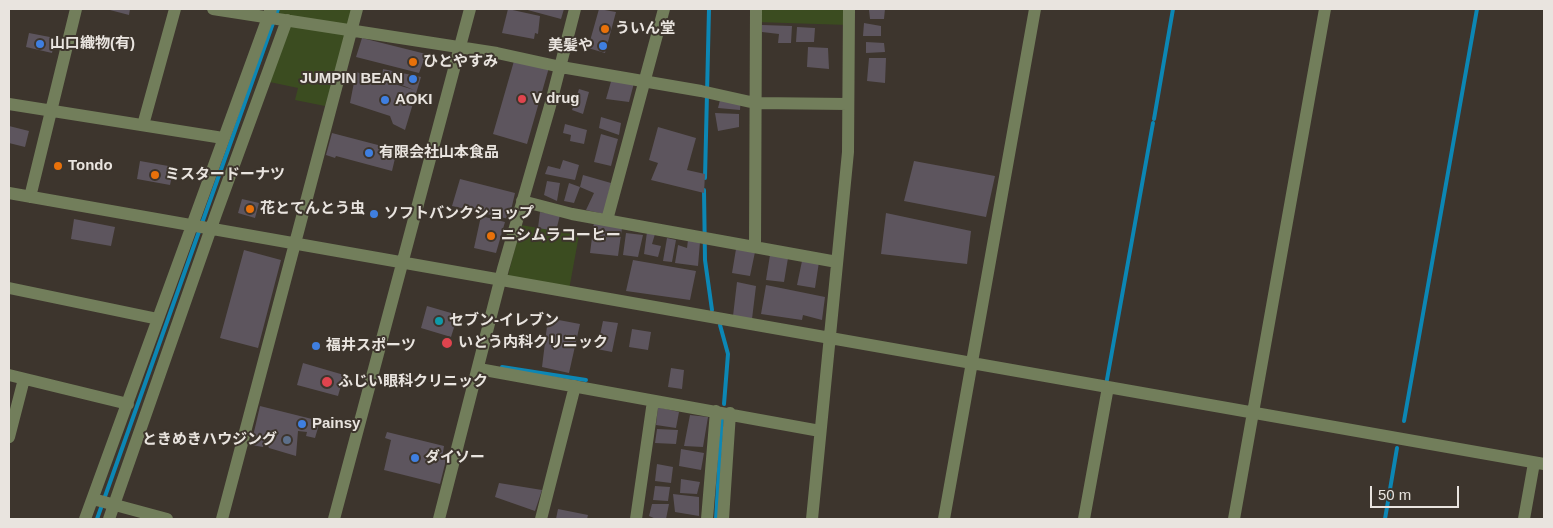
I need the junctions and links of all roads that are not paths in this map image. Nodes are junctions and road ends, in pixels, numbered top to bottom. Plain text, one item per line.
1 (76, 9) edge
2 (175, 9) edge
3 (213, 9) edge
4 (357, 9) edge
5 (470, 9) edge
6 (575, 9) edge
7 (664, 9) edge
8 (756, 9) edge
9 (849, 9) edge
10 (1035, 9) edge
11 (1325, 9) edge
12 (269, 14) edge
13 (287, 20) junction
14 (351, 30) junction
15 (460, 47) junction
16 (561, 67) junction
17 (643, 81) junction
18 (9, 104) edge
19 (755, 104) junction
20 (848, 104) junction
21 (50, 111) junction
22 (142, 125) junction
23 (223, 138) junction
24 (9, 193) edge
25 (30, 197) junction
26 (522, 201) junction
27 (607, 220) junction
28 (191, 226) junction
29 (211, 229) junction
30 (295, 244) junction
31 (754, 247) junction
32 (837, 262) junction
33 (402, 263) junction
34 (501, 280) junction
35 (9, 288) edge
36 (158, 319) junction
37 (830, 337) junction
38 (972, 363) junction
39 (478, 368) junction
40 (9, 375) edge
41 (24, 379) junction
42 (575, 386) junction
43 (1108, 387) junction
44 (654, 401) junction
45 (128, 404) junction
46 (716, 411) junction
47 (730, 413) junction
48 (1253, 413) junction
49 (820, 431) junction
50 (9, 437) edge
51 (1539, 464) edge
52 (93, 499) junction
53 (114, 505) junction
54 (85, 519) edge
55 (109, 519) edge
56 (167, 519) edge
57 (222, 519) edge
58 (334, 519) edge
59 (439, 519) edge
60 (541, 519) edge
61 (636, 519) edge
62 (707, 519) edge
63 (723, 519) edge
64 (812, 519) edge
65 (944, 519) edge
66 (1084, 519) edge
67 (1234, 519) edge
68 (1524, 519) edge

1 - 21 street
2 - 22 street
3 - 12 street
4 - 14 street
5 - 15 street
6 - 16 street
7 - 17 street
8 - 19 street
9 - 20 street
10 - 38 street
11 - 48 street
12 - 13 street
12 - 23 street
13 - 14 street
13 - 29 street
14 - 15 street
14 - 30 street
15 - 16 street
15 - 33 street
16 - 17 street
16 - 26 street
17 - 19 street
17 - 27 street
18 - 21 street
19 - 20 street
19 - 31 street
20 - 32 street
21 - 22 street
21 - 25 street
22 - 23 street
23 - 28 street
24 - 25 street
25 - 28 street
26 - 27 street
26 - 34 street
27 - 31 street
28 - 29 street
28 - 36 street
29 - 30 street
29 - 53 street
30 - 33 street
30 - 57 street
31 - 32 street
32 - 37 street
33 - 34 street
33 - 58 street
34 - 37 street
34 - 39 street
35 - 36 street
36 - 45 street
37 - 38 street
37 - 49 street
38 - 43 street
38 - 65 street
39 - 42 street
39 - 59 street
40 - 41 street
41 - 45 street
41 - 50 street
42 - 44 street
42 - 60 street
43 - 48 street
43 - 66 street
44 - 46 street
44 - 61 street
45 - 52 street
46 - 47 street
46 - 62 street
47 - 49 street
47 - 63 street
48 - 51 street
48 - 67 street
49 - 64 street
51 - 68 street
52 - 53 street
52 - 54 street
53 - 55 street
53 - 56 street

